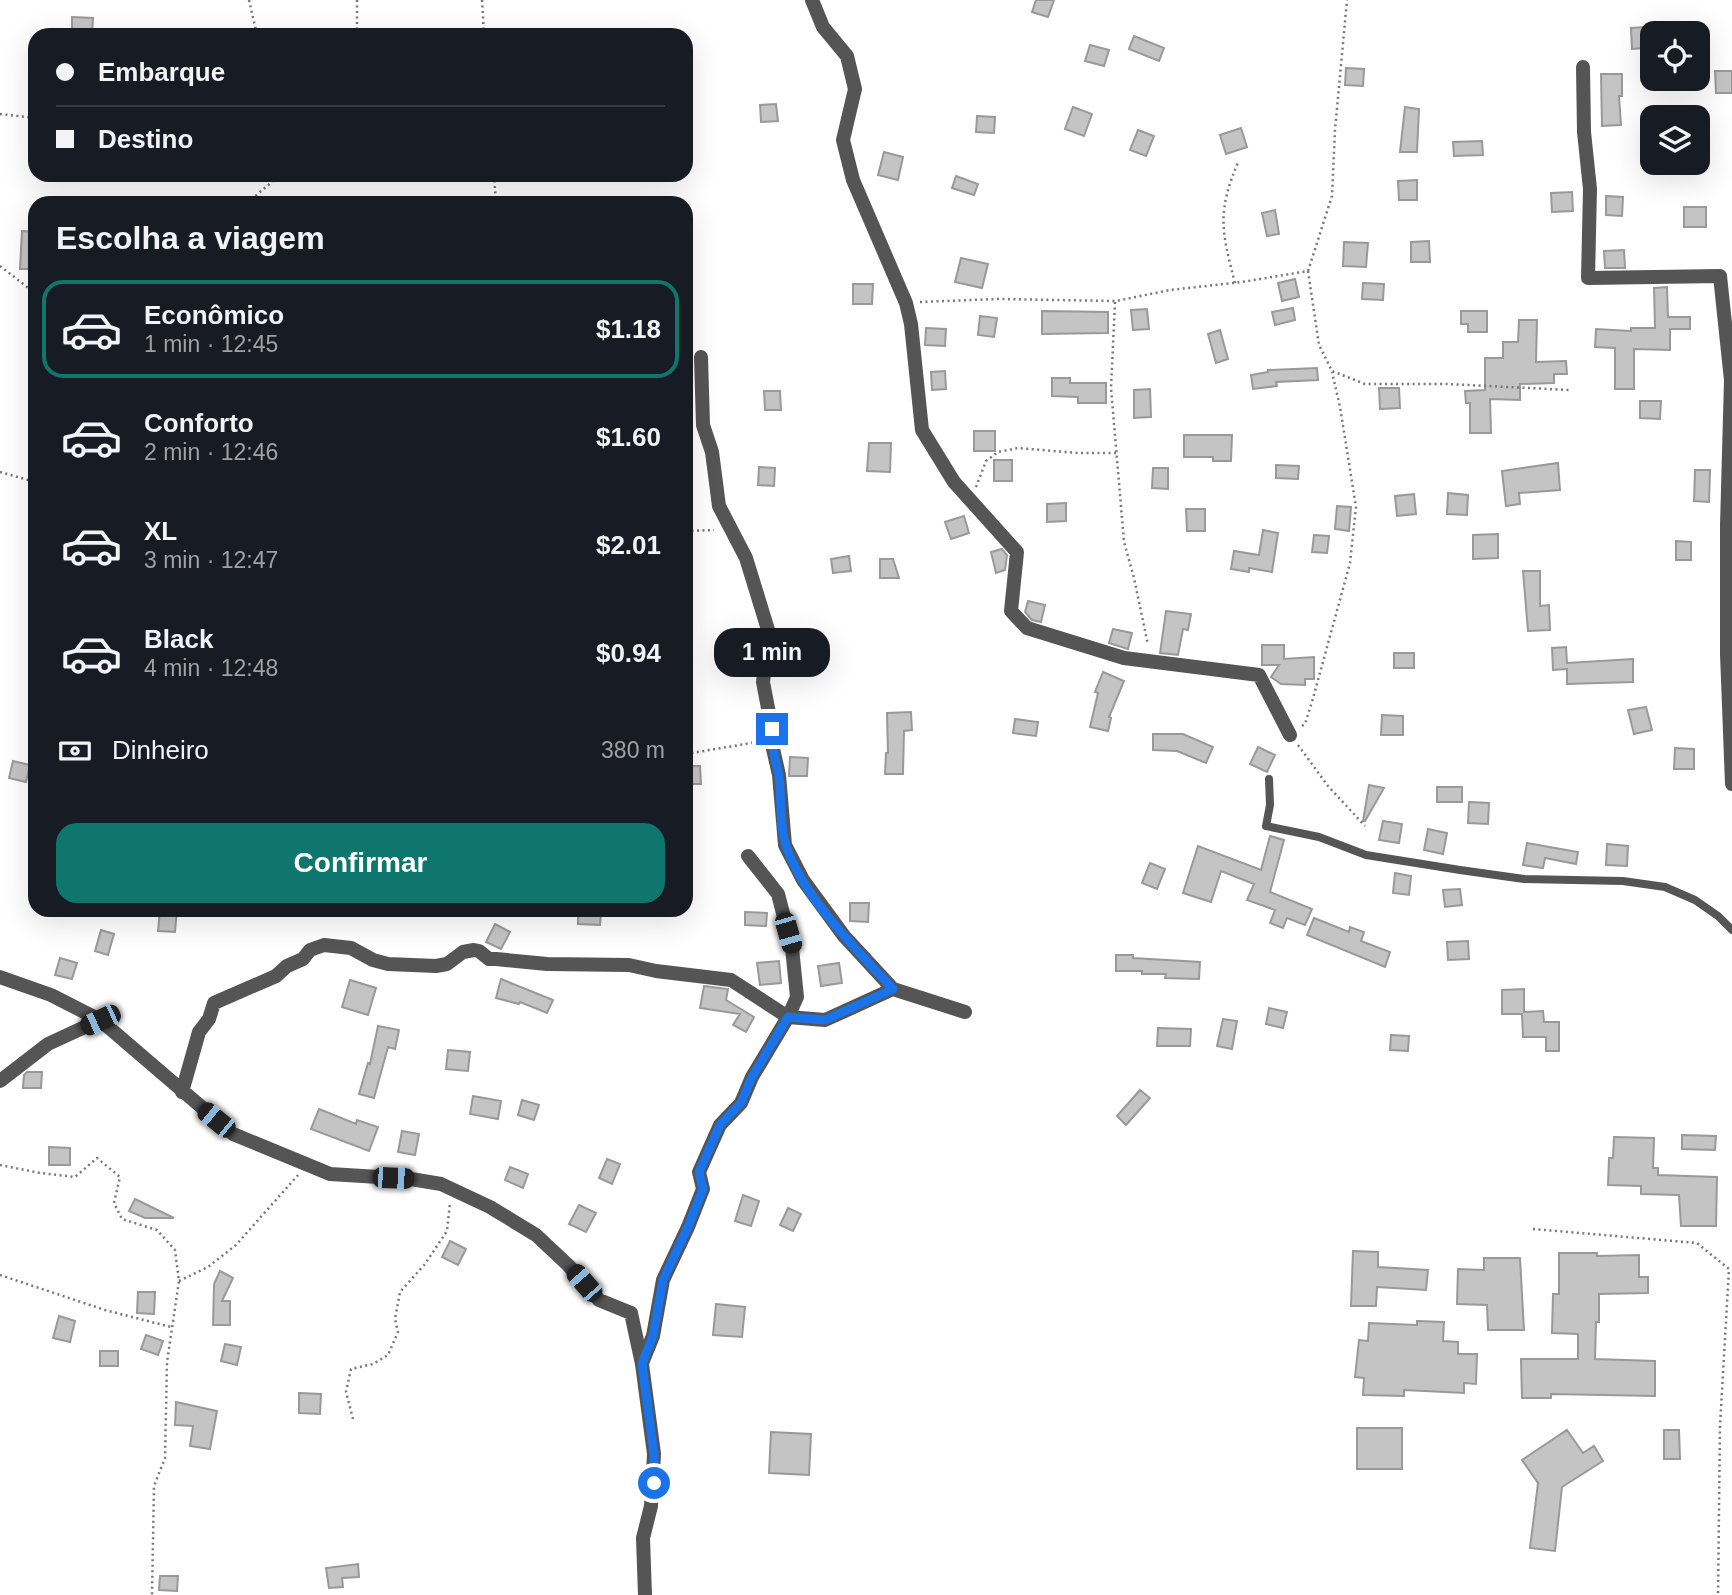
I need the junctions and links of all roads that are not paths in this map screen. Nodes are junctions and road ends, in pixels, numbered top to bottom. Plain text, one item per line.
1 (812, 0) edge
2 (1583, 67) dead end
3 (701, 357) dead end
4 (1290, 735) road end
5 (1269, 779) dead end
6 (1732, 784) edge
7 (748, 856) dead end
8 (1732, 930) edge
9 (0, 977) edge
10 (893, 989) junction
11 (965, 1012) dead end
12 (788, 1017) junction
13 (100, 1020) junction
14 (0, 1081) edge
15 (182, 1092) junction
16 (631, 1313) junction
17 (653, 1336) junction
18 (642, 1364) junction
19 (645, 1595) edge

1 - 4 street
2 - 6 street
3 - 10 street
5 - 8 lane
7 - 12 street
9 - 13 street
10 - 11 street
10 - 12 street
12 - 15 street
12 - 17 street
13 - 14 street
13 - 15 street
15 - 16 street
16 - 17 street
16 - 18 street
17 - 18 street
18 - 19 street

